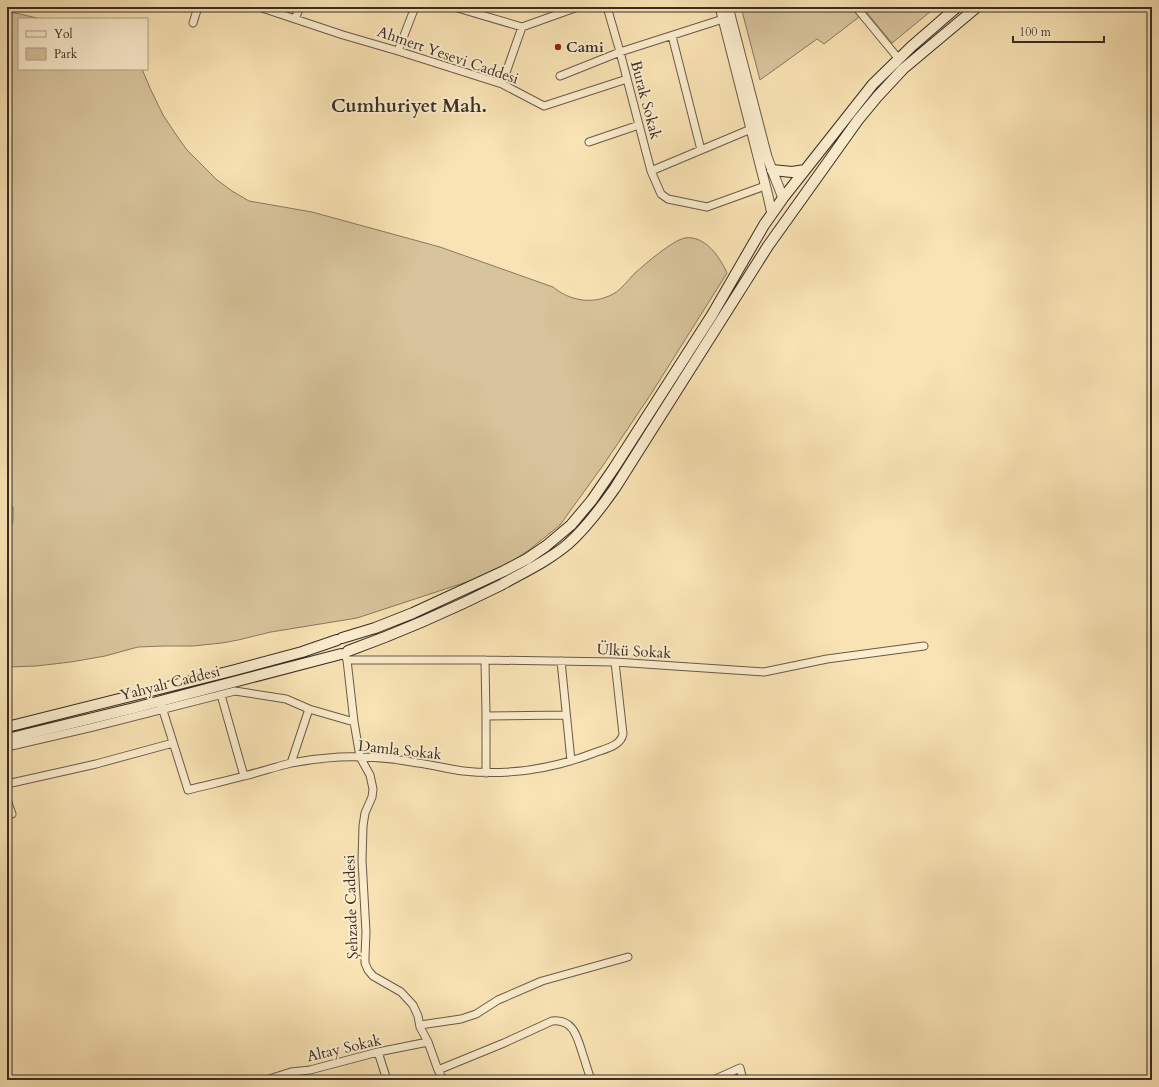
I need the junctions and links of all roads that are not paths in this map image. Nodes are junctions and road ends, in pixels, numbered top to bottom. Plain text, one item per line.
1 (198, 7) edge
2 (259, 7) edge
3 (300, 7) edge
4 (415, 7) edge
5 (454, 7) edge
6 (578, 7) edge
7 (606, 7) edge
8 (720, 7) edge
9 (728, 7) edge
10 (856, 7) edge
11 (957, 7) edge
12 (977, 7) edge
13 (295, 19) junction
14 (723, 20) junction
15 (193, 23) dead end
16 (522, 27) junction
17 (672, 36) junction
18 (398, 51) junction
19 (620, 52) junction
20 (898, 58) junction
21 (560, 76) dead end
22 (627, 79) junction
23 (502, 84) junction
24 (639, 125) junction
25 (751, 129) junction
26 (589, 142) dead end
27 (701, 150) junction
28 (772, 170) junction
29 (805, 170) junction
30 (651, 171) junction
31 (766, 186) junction
32 (783, 198) junction
33 (795, 207) junction
34 (772, 214) junction
35 (784, 223) junction
36 (340, 639) junction
37 (924, 646) dead end
38 (345, 654) junction
39 (485, 660) junction
40 (561, 661) junction
41 (615, 662) junction
42 (221, 695) junction
43 (161, 706) junction
44 (309, 709) junction
45 (566, 715) junction
46 (486, 716) junction
47 (354, 722) junction
48 (7, 727) edge
49 (7, 739) edge
50 (173, 743) junction
51 (7, 747) edge
52 (360, 757) junction
53 (571, 761) junction
54 (291, 763) junction
55 (486, 773) junction
56 (244, 776) junction
57 (7, 784) edge
58 (7, 800) edge
59 (12, 814) dead end
60 (628, 957) dead end
61 (420, 1025) junction
62 (428, 1042) junction
63 (378, 1052) junction
64 (438, 1070) junction
65 (266, 1080) edge
66 (387, 1080) edge
67 (443, 1080) edge
68 (591, 1080) edge
69 (713, 1080) edge
70 (743, 1080) edge

1 - 15 street
2 - 13 street, Ahmert Yesevi Caddesi
3 - 13 street
4 - 18 street
5 - 16 street
6 - 16 street
7 - 19 street, Burak Sokak
8 - 14 street
9 - 28 street
10 - 20 street
11 - 20 main road, Yahyalı Caddesi
12 - 33 main road, Yahyalı Caddesi
13 - 18 street, Ahmert Yesevi Caddesi
14 - 17 street
14 - 25 street
16 - 23 street
17 - 19 street
17 - 27 street
18 - 23 street, Ahmert Yesevi Caddesi
19 - 21 street
19 - 22 street, Burak Sokak
20 - 29 main road, Yahyalı Caddesi
22 - 23 street, Ahmert Yesevi Caddesi
22 - 24 street, Burak Sokak
24 - 26 street
24 - 30 street, Burak Sokak
25 - 27 street
25 - 31 street
27 - 30 street
28 - 29 main road
28 - 32 street
29 - 32 main road, Yahyalı Caddesi
30 - 31 street, Burak Sokak
31 - 34 street
32 - 33 main road
32 - 34 main road, Yahyalı Caddesi
33 - 35 main road, Yahyalı Caddesi
34 - 35 main road
34 - 36 main road, Yahyalı Caddesi
35 - 38 main road, Yahyalı Caddesi
36 - 38 main road
36 - 48 main road, Yahyalı Caddesi
37 - 41 street, Ülkü Sokak
38 - 39 street, Ülkü Sokak
38 - 43 main road, Yahyalı Caddesi
38 - 47 street, Şehzade Caddesi
39 - 40 street, Ülkü Sokak
39 - 46 street
40 - 41 street, Ülkü Sokak
40 - 45 street
41 - 53 street, Damla Sokak
42 - 43 street
42 - 44 street
42 - 56 street
43 - 49 main road, Yahyalı Caddesi
43 - 50 street, Damla Sokak
43 - 51 street
44 - 47 street
44 - 54 street
45 - 46 street
45 - 53 street
46 - 55 street
47 - 52 street, Şehzade Caddesi
50 - 56 street, Damla Sokak
50 - 57 street
52 - 54 street, Damla Sokak
52 - 55 street, Damla Sokak
52 - 61 street, Şehzade Caddesi
53 - 55 street, Damla Sokak
54 - 56 street, Damla Sokak
58 - 59 street
60 - 61 street
61 - 62 street, Şehzade Caddesi
62 - 63 street, Altay Sokak
62 - 64 street, Şehzade Caddesi
63 - 65 street, Altay Sokak
63 - 66 street
64 - 67 street, Şehzade Caddesi
64 - 68 street
69 - 70 street

